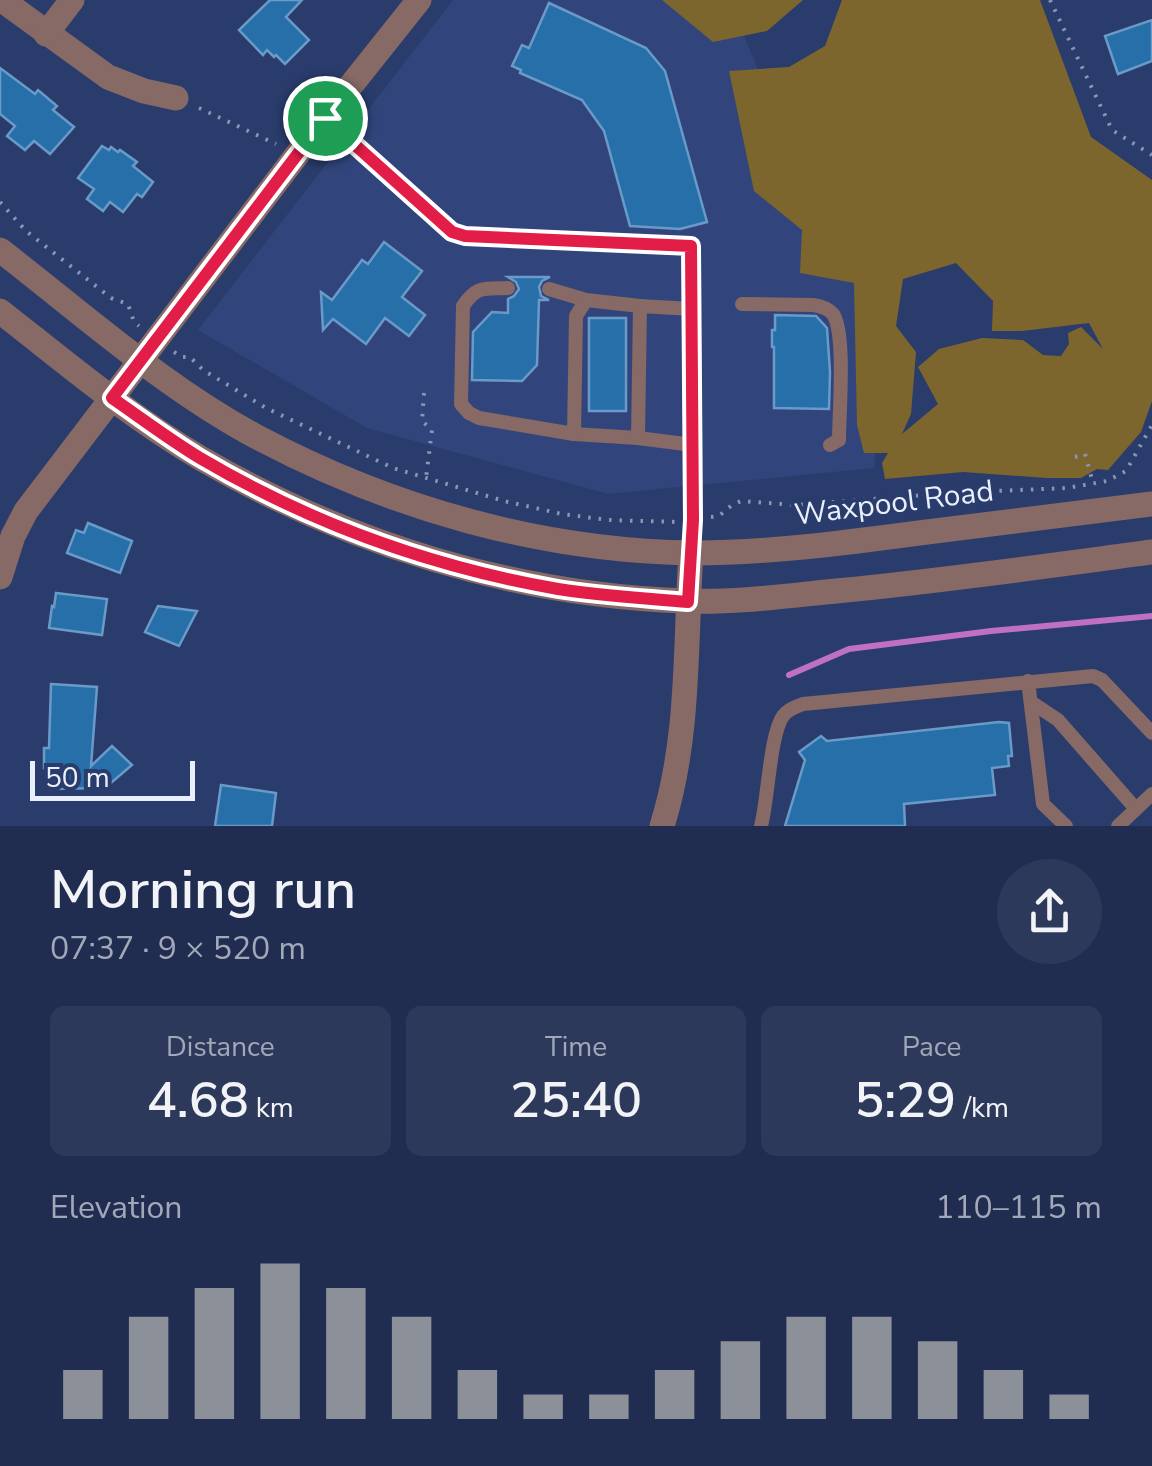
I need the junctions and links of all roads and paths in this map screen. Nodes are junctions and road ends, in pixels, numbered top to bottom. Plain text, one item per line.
1 (2, 0) edge
2 (72, 0) edge
3 (419, 0) edge
4 (1050, 0) edge
5 (46, 34) junction
6 (176, 98) joint
7 (325, 118) junction
8 (298, 154) junction
9 (1152, 154) edge
10 (0, 250) edge
11 (508, 288) dead end
12 (549, 289) dead end
13 (586, 300) junction
14 (742, 304) dead end
15 (640, 306) junction
16 (692, 309) junction
17 (0, 311) edge
18 (140, 359) junction
19 (424, 393) dead end
20 (112, 398) junction
21 (574, 434) junction
22 (638, 438) junction
23 (693, 444) junction
24 (830, 445) dead end
25 (1076, 457) dead end
26 (426, 478) dead end
27 (1093, 483) dead end
28 (1152, 504) edge
29 (1152, 552) edge
30 (691, 553) junction
31 (0, 577) edge
32 (688, 602) junction
33 (1028, 681) junction
34 (1031, 702) junction
35 (1152, 733) edge
36 (1152, 794) edge
37 (1136, 809) junction
38 (662, 826) edge
39 (761, 826) edge
40 (1066, 826) edge
41 (1118, 826) edge

1 - 5 street
2 - 5 street
3 - 7 street
4 - 9 path
5 - 6 street
6 - 8 path
7 - 8 street
7 - 16 lane
8 - 18 street
10 - 18 street, Waxpool Road
11 - 21 lane
12 - 13 lane
13 - 15 lane
13 - 21 lane
14 - 24 lane
15 - 16 lane
15 - 22 lane
16 - 23 lane
17 - 20 street
18 - 20 street
18 - 30 street, Waxpool Road
19 - 26 path
20 - 31 street
20 - 32 street
21 - 22 lane
22 - 23 lane
23 - 30 lane
25 - 27 path
28 - 30 street, Waxpool Road
29 - 32 street
30 - 32 street
32 - 38 street
33 - 34 lane
33 - 35 lane
33 - 39 lane
34 - 37 lane
34 - 40 lane
36 - 37 lane
37 - 41 lane

